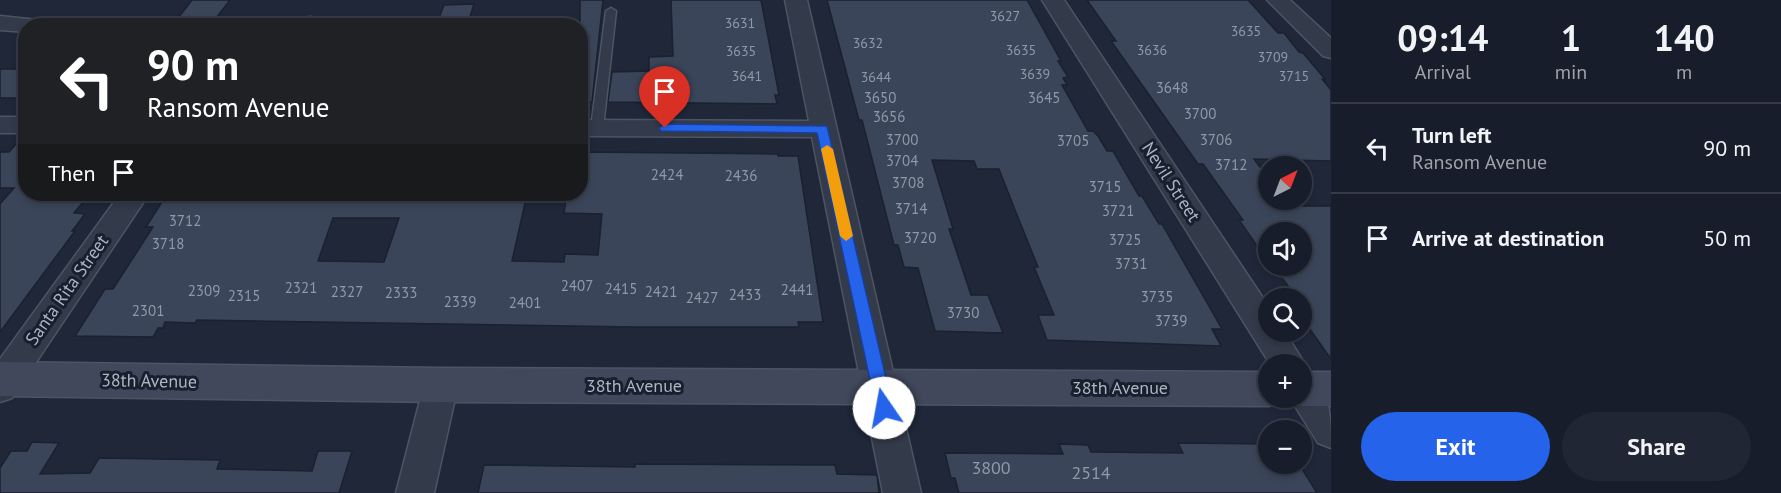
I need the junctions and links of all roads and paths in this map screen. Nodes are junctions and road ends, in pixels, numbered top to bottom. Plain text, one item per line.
1 (796, 0) edge
2 (1053, 0) edge
3 (1278, 0) edge
4 (611, 11) dead end
5 (0, 23) edge
6 (18, 24) edge
7 (1327, 44) edge
8 (0, 125) edge
9 (18, 125) edge
10 (589, 128) edge
11 (822, 129) junction
12 (130, 201) edge
13 (1280, 354) edge
14 (2, 382) edge
15 (1258, 384) edge
16 (441, 385) junction
17 (880, 387) junction
18 (1312, 403) edge
19 (1331, 431) edge
20 (415, 493) edge
21 (902, 493) edge

1 - 11 street
2 - 13 street, Nevil Street
3 - 7 street
4 - 10 lane
5 - 6 street
8 - 9 street
10 - 11 street
11 - 17 street
12 - 14 street, Santa Rita Street
14 - 16 street, 38th Avenue
15 - 17 street, 38th Avenue
16 - 17 street, 38th Avenue
16 - 20 street
17 - 21 street
18 - 19 street, Nevil Street

